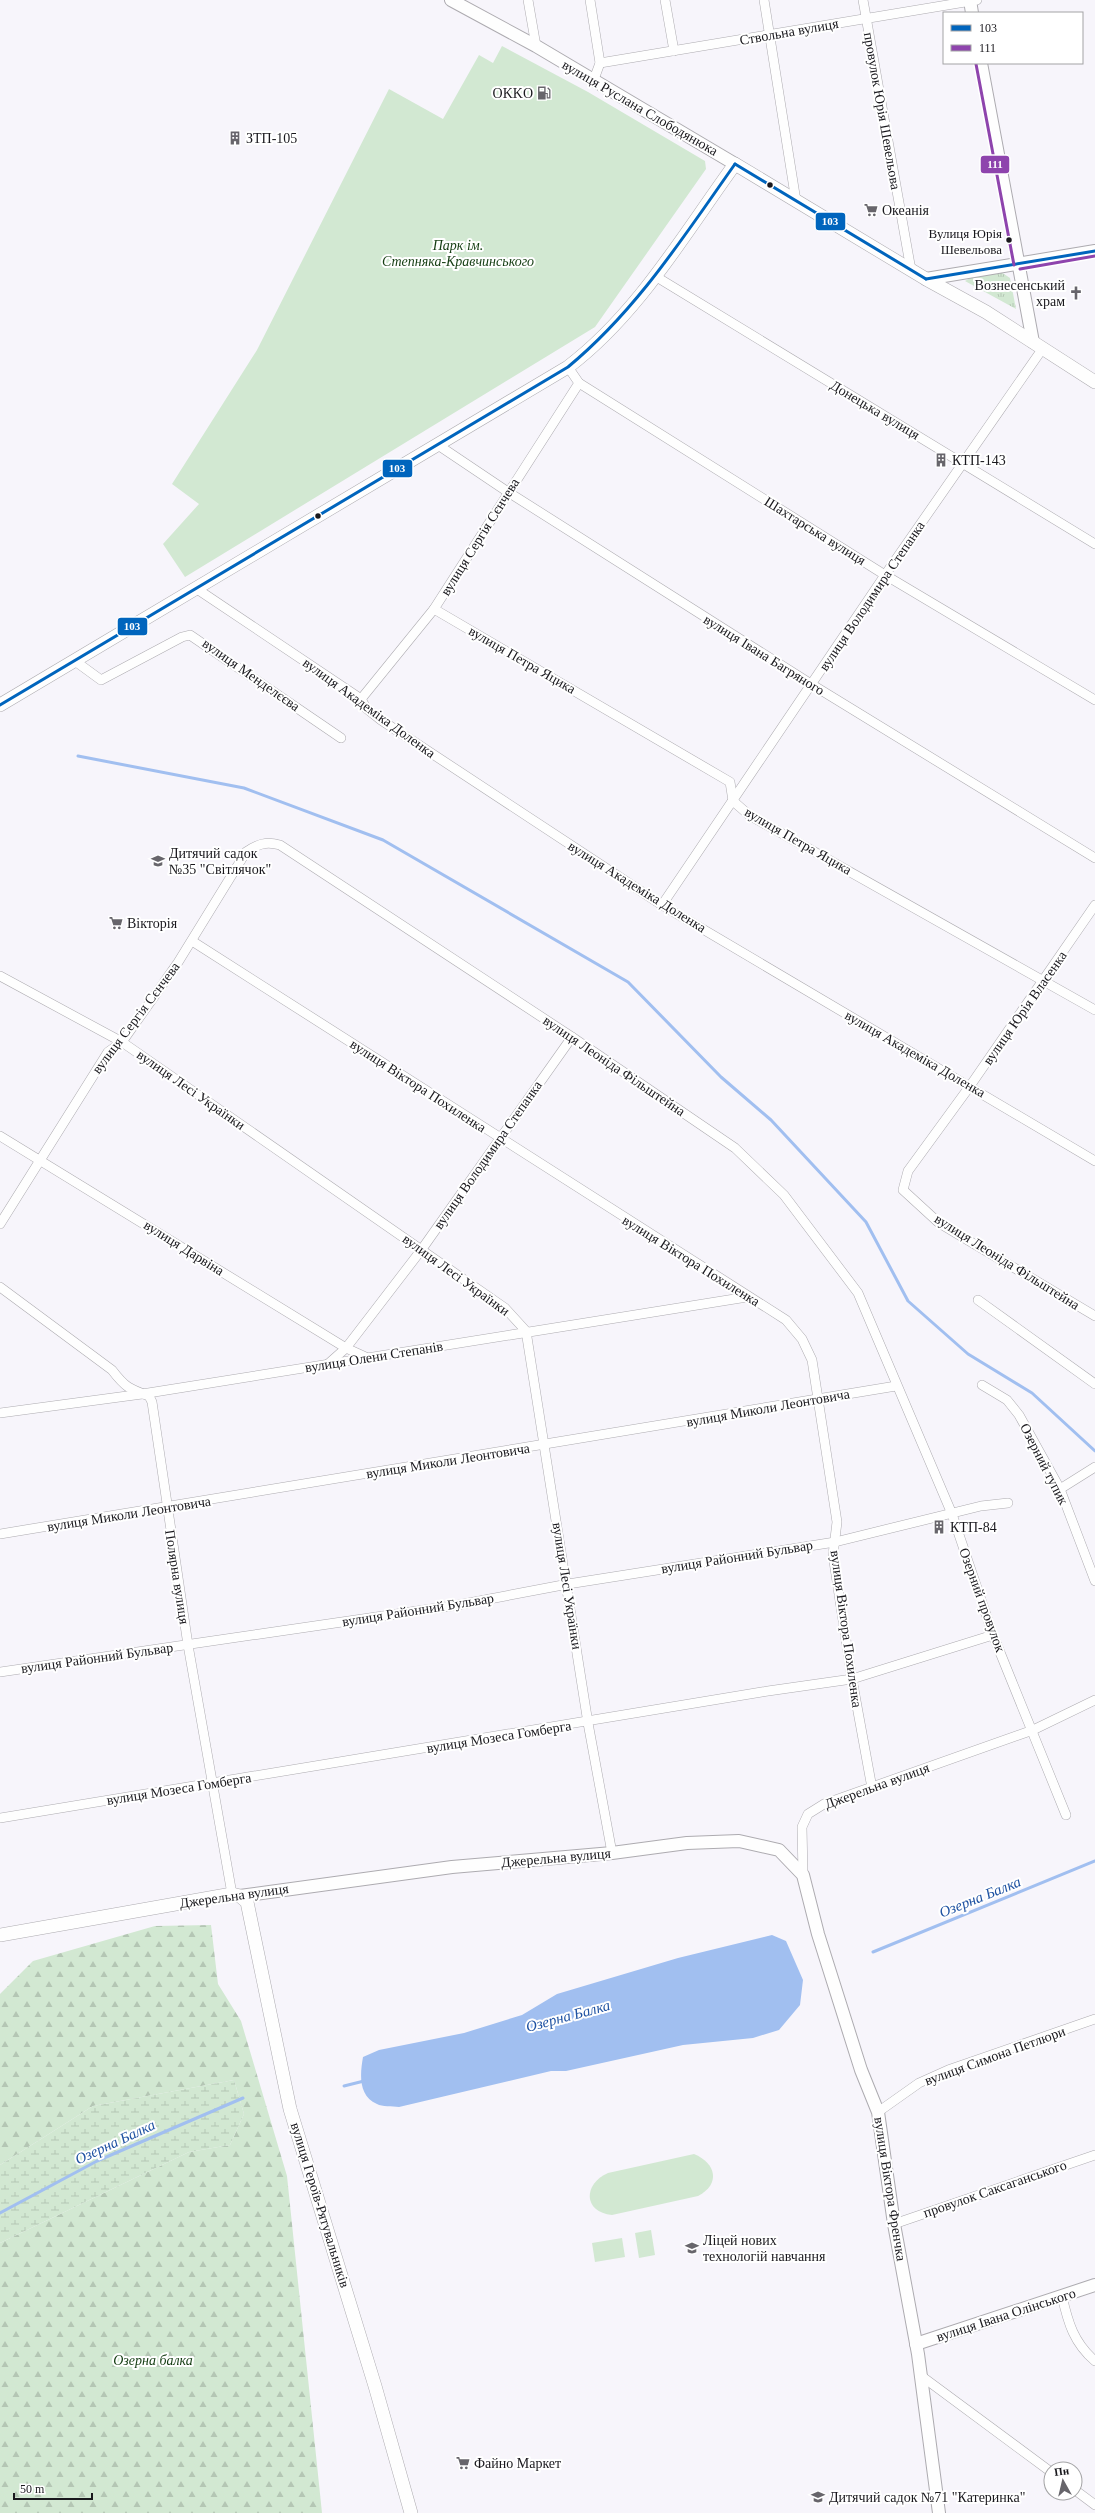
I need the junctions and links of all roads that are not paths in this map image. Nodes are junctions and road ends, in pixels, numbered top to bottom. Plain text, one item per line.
1 (451, 0) edge
2 (528, 0) edge
3 (590, 0) edge
4 (665, 0) edge
5 (764, 0) edge
6 (863, 0) edge
7 (972, 4) edge
8 (866, 19) junction
9 (770, 36) junction
10 (536, 46) junction
11 (674, 51) junction
12 (600, 63) junction
13 (981, 64) edge
14 (593, 82) junction
15 (735, 164) junction
16 (796, 201) junction
17 (1095, 250) edge
18 (1019, 264) junction
19 (911, 270) junction
20 (655, 276) junction
21 (926, 279) junction
22 (1038, 345) junction
23 (568, 367) junction
24 (1095, 382) edge
25 (579, 383) junction
26 (438, 445) junction
27 (964, 464) junction
28 (508, 492) junction
29 (1095, 544) edge
30 (885, 575) junction
31 (197, 589) junction
32 (434, 609) junction
33 (75, 660) junction
34 (811, 684) junction
35 (361, 699) junction
36 (1095, 700) edge
37 (0, 705) edge
38 (341, 738) dead end
39 (733, 801) junction
40 (246, 852) joint
41 (1095, 858) edge
42 (662, 905) junction
43 (1095, 905) edge
44 (192, 942) junction
45 (0, 976) edge
46 (1044, 980) junction
47 (1095, 1010) edge
48 (572, 1037) junction
49 (122, 1042) junction
50 (970, 1086) junction
51 (0, 1136) edge
52 (501, 1139) junction
53 (41, 1159) junction
54 (1095, 1161) edge
55 (902, 1190) joint
56 (0, 1224) edge
57 (422, 1249) junction
58 (0, 1287) edge
59 (747, 1297) junction
60 (978, 1300) dead end
61 (1095, 1316) edge
62 (526, 1331) junction
63 (346, 1348) junction
64 (368, 1358) junction
65 (327, 1365) junction
66 (1095, 1384) edge
67 (982, 1385) dead end
68 (896, 1386) junction
69 (142, 1394) junction
70 (818, 1400) junction
71 (0, 1413) edge
72 (546, 1445) junction
73 (1095, 1467) edge
74 (1060, 1489) junction
75 (1008, 1503) dead end
76 (167, 1508) junction
77 (952, 1514) junction
78 (0, 1534) edge
79 (835, 1542) junction
80 (1095, 1581) edge
81 (568, 1584) junction
82 (993, 1635) junction
83 (188, 1645) junction
84 (0, 1672) edge
85 (852, 1679) junction
86 (1095, 1700) edge
87 (588, 1723) junction
88 (1033, 1730) junction
89 (212, 1784) junction
90 (872, 1788) junction
91 (1066, 1815) dead end
92 (0, 1818) edge
93 (612, 1853) junction
94 (803, 1875) junction
95 (236, 1895) junction
96 (0, 1936) edge
97 (1095, 2019) edge
98 (878, 2112) junction
99 (1095, 2155) edge
100 (894, 2224) junction
101 (1095, 2285) edge
102 (1062, 2296) junction
103 (916, 2344) junction
104 (1095, 2361) edge
105 (920, 2375) junction
106 (1043, 2466) edge
107 (1083, 2496) edge
108 (1095, 2506) edge
109 (411, 2513) edge
110 (939, 2513) edge

1 - 10 street, вулиця Руслана Слободянюка
2 - 10 street
3 - 12 street
4 - 11 street
5 - 9 street
6 - 8 street, провулок Юрія Шевельова
7 - 8 street, Ствольна вулиця
8 - 9 street, Ствольна вулиця
8 - 19 street, провулок Юрія Шевельова
9 - 11 street, Ствольна вулиця
9 - 16 street
10 - 14 street, вулиця Руслана Слободянюка
11 - 12 street, Ствольна вулиця
12 - 14 street
13 - 18 street
14 - 15 street, вулиця Руслана Слободянюка
15 - 16 main road, вулиця Руслана Слободянюка
15 - 20 main road
16 - 19 main road, вулиця Руслана Слободянюка
17 - 18 street
18 - 21 street
18 - 22 street
19 - 21 main road, вулиця Руслана Слободянюка
20 - 23 main road
20 - 27 street, Донецька вулиця
21 - 22 main road, вулиця Руслана Слободянюка
22 - 24 main road, вулиця Руслана Слободянюка
22 - 27 street, вулиця Володимира Степанка
23 - 25 street
23 - 26 main road
25 - 28 street, вулиця Сергія Сєнчева
25 - 30 street, Шахтарська вулиця
26 - 28 street, вулиця Івана Багряного
26 - 31 main road
27 - 29 street, Донецька вулиця
27 - 30 street, вулиця Володимира Степанка
28 - 32 street, вулиця Сергія Сєнчева
28 - 34 street, вулиця Івана Багряного
30 - 34 street, вулиця Володимира Степанка
30 - 36 street, Шахтарська вулиця
31 - 33 main road
31 - 35 street, вулиця Академіка Доленка
32 - 35 street, вулиця Сергія Сєнчева
32 - 39 street, вулиця Петра Яцика
33 - 37 main road
33 - 38 street, вулиця Менделєєва
34 - 39 street, вулиця Володимира Степанка
34 - 41 street, вулиця Івана Багряного
35 - 42 street, вулиця Академіка Доленка
39 - 42 street, вулиця Володимира Степанка
39 - 46 street, вулиця Петра Яцика
40 - 44 street, вулиця Сергія Сєнчева
40 - 48 street, вулиця Леоніда Фільштейна
42 - 50 street, вулиця Академіка Доленка
43 - 46 street, вулиця Юрія Власенка
44 - 49 street, вулиця Сергія Сєнчева
44 - 52 street, вулиця Віктора Похиленка
45 - 49 street, вулиця Лесі Українки
46 - 47 street, вулиця Петра Яцика
46 - 50 street, вулиця Юрія Власенка
48 - 52 street, вулиця Володимира Степанка
48 - 68 street, вулиця Леоніда Фільштейна
49 - 53 street, вулиця Сергія Сєнчева
49 - 57 street, вулиця Лесі Українки
50 - 54 street, вулиця Академіка Доленка
50 - 55 street, вулиця Юрія Власенка
51 - 53 street, вулиця Дарвіна
52 - 57 street, вулиця Володимира Степанка
52 - 59 street, вулиця Віктора Похиленка
53 - 56 street, вулиця Сергія Сєнчева
53 - 63 street, вулиця Дарвіна
55 - 61 street, вулиця Леоніда Фільштейна
57 - 62 street, вулиця Лесі Українки
57 - 63 street, вулиця Володимира Степанка
58 - 69 street, Полярна вулиця
59 - 62 street, вулиця Олени Степанів
59 - 70 street, вулиця Віктора Похиленка
60 - 66 street
62 - 64 street, вулиця Олени Степанів
62 - 72 street, вулиця Лесі Українки
63 - 64 street, вулиця Дарвіна
63 - 65 street, вулиця Володимира Степанка
64 - 65 street, вулиця Олени Степанів
65 - 69 street, вулиця Олени Степанів
67 - 74 street, Озерний тупик
68 - 70 street, вулиця Миколи Леонтовича
68 - 77 street, Озерний провулок
69 - 71 street, вулиця Олени Степанів
69 - 76 street, Полярна вулиця
70 - 72 street, вулиця Миколи Леонтовича
70 - 79 street, вулиця Віктора Похиленка
72 - 76 street, вулиця Миколи Леонтовича
72 - 81 street, вулиця Лесі Українки
73 - 74 street
74 - 80 street, Озерний тупик
75 - 77 street, вулиця Районний Бульвар
76 - 78 street, вулиця Миколи Леонтовича
76 - 83 street, Полярна вулиця
77 - 79 street, вулиця Районний Бульвар
77 - 82 street, Озерний провулок
79 - 81 street, вулиця Районний Бульвар
79 - 85 street, вулиця Віктора Похиленка
81 - 83 street, вулиця Районний Бульвар
81 - 87 street, вулиця Лесі Українки
82 - 85 street, вулиця Мозеса Гомберга
82 - 88 street, Озерний провулок
83 - 84 street, вулиця Районний Бульвар
83 - 89 street, Полярна вулиця
85 - 87 street, вулиця Мозеса Гомберга
85 - 90 street, вулиця Віктора Похиленка
86 - 88 street, Джерельна вулиця
87 - 89 street, вулиця Мозеса Гомберга
87 - 93 street, вулиця Лесі Українки
88 - 90 street, Джерельна вулиця
88 - 91 street, Озерний провулок
89 - 92 street, вулиця Мозеса Гомберга
89 - 95 street, Полярна вулиця
90 - 94 street, Джерельна вулиця
93 - 94 street, Джерельна вулиця
93 - 95 street, Джерельна вулиця
94 - 98 street, вулиця Віктора Френчка
95 - 96 main road, Джерельна вулиця
95 - 109 main road, вулиця Героїв-Рятувальників
97 - 98 street, вулиця Симона Петлюри
98 - 100 street, вулиця Віктора Френчка
99 - 100 street, провулок Саксаганського
100 - 103 street, вулиця Віктора Френчка
101 - 102 street, вулиця Івана Олінського
102 - 103 street, вулиця Івана Олінського
102 - 104 street
103 - 105 street, вулиця Віктора Френчка
105 - 106 street
105 - 110 street, вулиця Віктора Френчка
107 - 108 street

